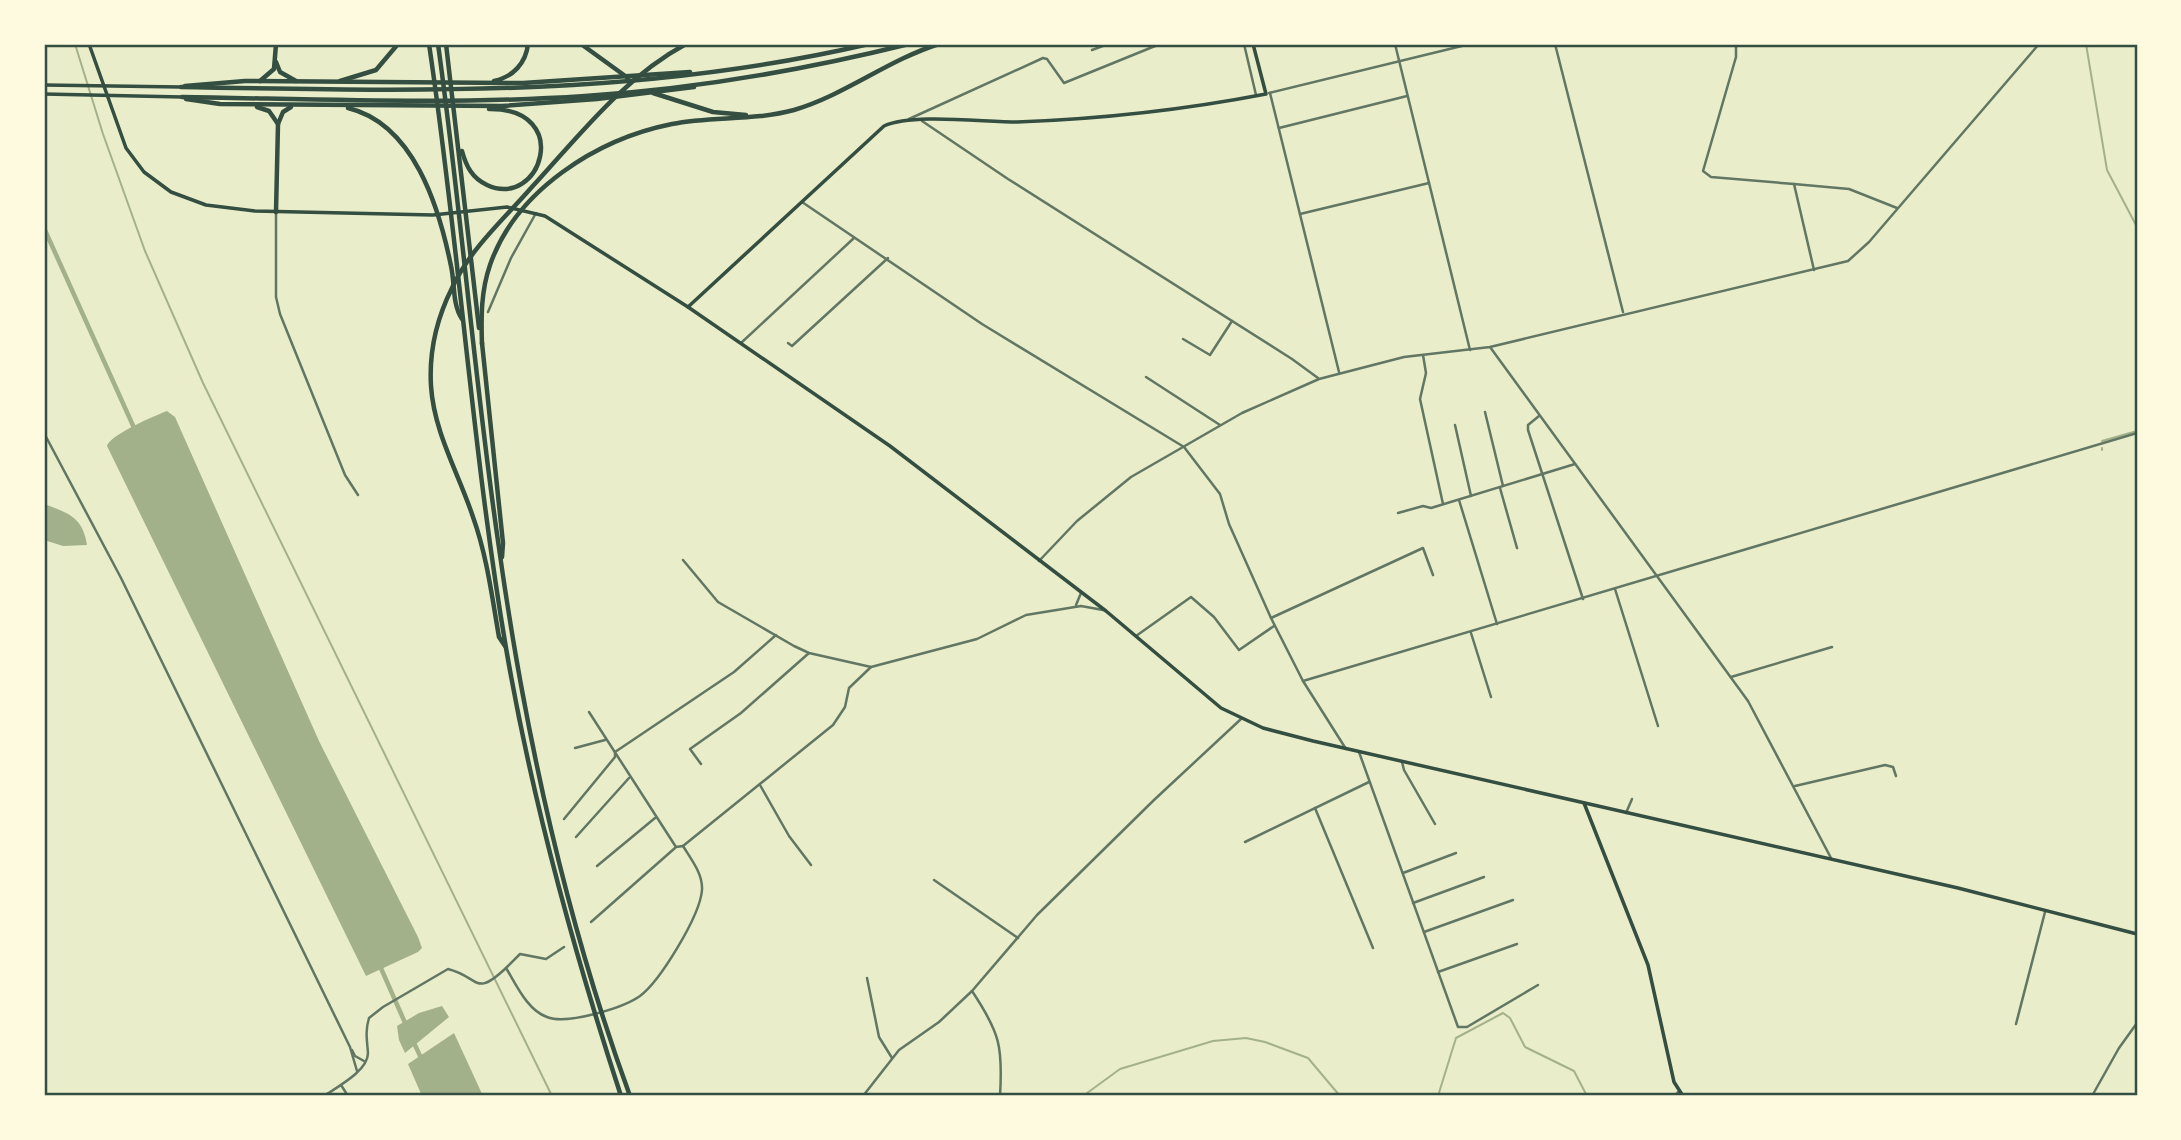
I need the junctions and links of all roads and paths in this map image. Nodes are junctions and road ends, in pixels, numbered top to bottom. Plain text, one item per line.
1 (89, 44) edge
2 (276, 44) edge
3 (398, 44) edge
4 (429, 44) edge
5 (438, 44) edge
6 (447, 44) edge
7 (528, 44) edge
8 (581, 44) edge
9 (686, 44) edge
10 (869, 44) edge
11 (909, 44) edge
12 (939, 44) edge
13 (1108, 44) edge
14 (1160, 44) edge
15 (1244, 44) edge
16 (1253, 44) edge
17 (1395, 44) edge
18 (1470, 44) edge
19 (1555, 44) edge
20 (1736, 44) edge
21 (2039, 44) edge
22 (1092, 50) dead end
23 (276, 61) junction
24 (1399, 61) junction
25 (700, 74) junction
26 (257, 82) junction
27 (300, 83) junction
28 (332, 83) junction
29 (704, 83) junction
30 (44, 85) edge
31 (440, 85) junction
32 (181, 87) junction
33 (44, 94) edge
34 (1268, 94) junction
35 (1256, 96) junction
36 (1407, 96) junction
37 (182, 97) junction
38 (385, 104) junction
39 (249, 105) junction
40 (299, 105) junction
41 (335, 106) junction
42 (460, 107) junction
43 (775, 114) junction
44 (906, 121) junction
45 (922, 121) junction
46 (278, 124) junction
47 (1279, 128) junction
48 (459, 141) junction
49 (1429, 183) junction
50 (1794, 184) junction
51 (800, 202) junction
52 (1897, 208) junction
53 (276, 212) junction
54 (536, 213) junction
55 (1300, 214) junction
56 (855, 238) junction
57 (888, 258) junction
58 (1814, 270) junction
59 (688, 307) junction
60 (488, 312) dead end
61 (1623, 314) junction
62 (462, 319) junction
63 (1232, 321) junction
64 (1183, 339) dead end
65 (741, 343) junction
66 (788, 343) dead end
67 (482, 344) junction
68 (1490, 348) junction
69 (1470, 350) junction
70 (1423, 355) junction
71 (1339, 372) junction
72 (1146, 377) dead end
73 (1319, 379) junction
74 (1485, 412) dead end
75 (1539, 416) junction
76 (1220, 425) junction
77 (1455, 425) dead end
78 (44, 433) edge
79 (2137, 433) edge
80 (1184, 447) junction
81 (1575, 464) junction
82 (1541, 474) junction
83 (1501, 486) junction
84 (358, 495) dead end
85 (1471, 496) junction
86 (1459, 500) junction
87 (1443, 504) junction
88 (1398, 513) dead end
89 (1517, 548) dead end
90 (683, 560) dead end
91 (1039, 561) junction
92 (501, 565) junction
93 (1433, 575) dead end
94 (1657, 577) junction
95 (1615, 589) junction
96 (1081, 593) junction
97 (1583, 598) junction
98 (1073, 607) junction
99 (1106, 611) junction
100 (1271, 618) junction
101 (1497, 624) junction
102 (1275, 626) junction
103 (1471, 633) junction
104 (776, 635) junction
105 (1136, 636) junction
106 (506, 647) junction
107 (1832, 647) dead end
108 (809, 653) junction
109 (871, 667) junction
110 (1731, 677) junction
111 (1303, 681) junction
112 (1490, 697) dead end
113 (589, 712) dead end
114 (1241, 719) junction
115 (1658, 726) dead end
116 (605, 740) junction
117 (575, 748) dead end
118 (1346, 749) junction
119 (1359, 752) junction
120 (615, 757) junction
121 (1402, 762) junction
122 (701, 764) dead end
123 (1896, 776) dead end
124 (629, 778) junction
125 (1369, 782) junction
126 (760, 785) junction
127 (1796, 786) junction
128 (1632, 799) dead end
129 (1584, 803) junction
130 (1315, 808) junction
131 (1626, 813) junction
132 (655, 818) junction
133 (564, 819) dead end
134 (1435, 824) dead end
135 (576, 837) dead end
136 (1245, 842) dead end
137 (683, 846) junction
138 (676, 847) junction
139 (1456, 853) dead end
140 (1832, 860) junction
141 (811, 865) dead end
142 (597, 866) dead end
143 (1403, 873) junction
144 (1484, 877) dead end
145 (934, 880) dead end
146 (1513, 900) dead end
147 (1413, 903) junction
148 (2045, 910) junction
149 (591, 922) dead end
150 (1424, 932) junction
151 (2137, 934) edge
152 (1017, 938) junction
153 (1517, 944) dead end
154 (564, 947) dead end
155 (1373, 948) dead end
156 (506, 968) junction
157 (1438, 972) junction
158 (867, 978) dead end
159 (1538, 985) dead end
160 (972, 991) junction
161 (2137, 1023) edge
162 (2016, 1024) dead end
163 (350, 1047) junction
164 (892, 1058) junction
165 (367, 1059) junction
166 (357, 1071) junction
167 (341, 1085) junction
168 (1677, 1094) edge
169 (324, 1096) edge
170 (348, 1096) edge
171 (621, 1096) edge
172 (629, 1096) edge
173 (863, 1096) edge
174 (1000, 1096) edge
175 (1683, 1096) edge
176 (2092, 1096) edge

1 - 53 main road
2 - 23 highway
3 - 28 highway
4 - 62 highway
5 - 92 highway
6 - 48 highway
7 - 31 highway
8 - 43 highway
9 - 106 highway
10 - 25 highway
11 - 29 highway
12 - 43 highway
13 - 22 street
14 - 44 street
15 - 35 street
16 - 34 main road
17 - 24 street
18 - 24 street
19 - 61 street
20 - 50 street
21 - 52 street
23 - 26 highway
23 - 27 highway
24 - 34 street
24 - 36 street
25 - 31 highway
25 - 32 highway
26 - 27 highway
26 - 32 highway
27 - 28 highway
28 - 31 highway
29 - 38 highway
29 - 42 highway
30 - 32 main road
33 - 37 main road
34 - 35 main road
34 - 47 street
35 - 45 main road
36 - 47 street
36 - 49 street
37 - 38 highway
37 - 39 highway
38 - 41 highway
38 - 42 highway
39 - 40 highway
39 - 46 highway
40 - 41 highway
40 - 46 highway
41 - 62 highway
42 - 48 highway
43 - 67 highway
44 - 45 main road
44 - 51 main road
45 - 63 street
46 - 53 highway
47 - 55 street
48 - 67 highway
49 - 55 street
49 - 69 street
50 - 52 street
50 - 58 street
51 - 56 street
51 - 59 main road
52 - 58 street
53 - 54 main road
53 - 84 street
54 - 59 main road
54 - 60 street
55 - 71 street
56 - 57 street
56 - 65 street
57 - 66 street
57 - 80 street
58 - 61 street
59 - 65 main road
61 - 68 street
62 - 106 highway
63 - 64 street
63 - 73 street
65 - 91 main road
67 - 92 highway
68 - 69 street
68 - 75 street
69 - 70 street
70 - 71 street
70 - 87 street
71 - 73 street
72 - 76 street
73 - 76 street
74 - 83 street
75 - 81 street
75 - 82 street
76 - 80 street
77 - 85 street
78 - 163 street
79 - 94 street
80 - 91 street
80 - 100 street
81 - 82 street
81 - 94 street
82 - 83 street
82 - 97 street
83 - 85 street
83 - 89 street
85 - 86 street
86 - 87 street
86 - 101 street
87 - 88 street
90 - 104 street
91 - 96 main road
92 - 172 highway
93 - 100 street
94 - 95 street
94 - 110 street
95 - 97 street
95 - 115 street
96 - 98 street
96 - 99 main road
97 - 101 street
98 - 99 street
98 - 109 street
99 - 105 main road
100 - 102 street
101 - 103 street
102 - 105 street
102 - 111 street
103 - 111 street
103 - 112 street
104 - 108 street
104 - 120 street
105 - 114 main road
106 - 171 highway
107 - 110 street
108 - 109 street
108 - 122 street
109 - 126 street
110 - 127 street
111 - 118 street
113 - 116 street
114 - 118 main road
114 - 152 street
116 - 117 street
116 - 120 street
118 - 119 main road
119 - 121 main road
119 - 125 street
120 - 124 street
120 - 133 street
121 - 129 main road
121 - 134 street
123 - 127 street
124 - 132 street
124 - 135 street
125 - 130 street
125 - 143 street
126 - 137 street
126 - 141 street
127 - 140 street
128 - 131 street
129 - 131 main road
129 - 168 main road
130 - 136 street
130 - 155 street
131 - 140 main road
132 - 138 street
132 - 142 street
137 - 138 street
137 - 156 street
138 - 149 street
139 - 143 street
140 - 148 main road
143 - 147 street
144 - 147 street
145 - 152 street
146 - 150 street
147 - 150 street
148 - 151 main road
148 - 162 street
150 - 157 street
152 - 160 street
153 - 157 street
154 - 156 street
156 - 165 street
157 - 159 street
158 - 164 street
160 - 164 street
160 - 174 street
161 - 176 street
163 - 165 street
163 - 166 street
164 - 173 street
165 - 166 street
166 - 167 street
167 - 169 street
167 - 170 street
168 - 175 main road

